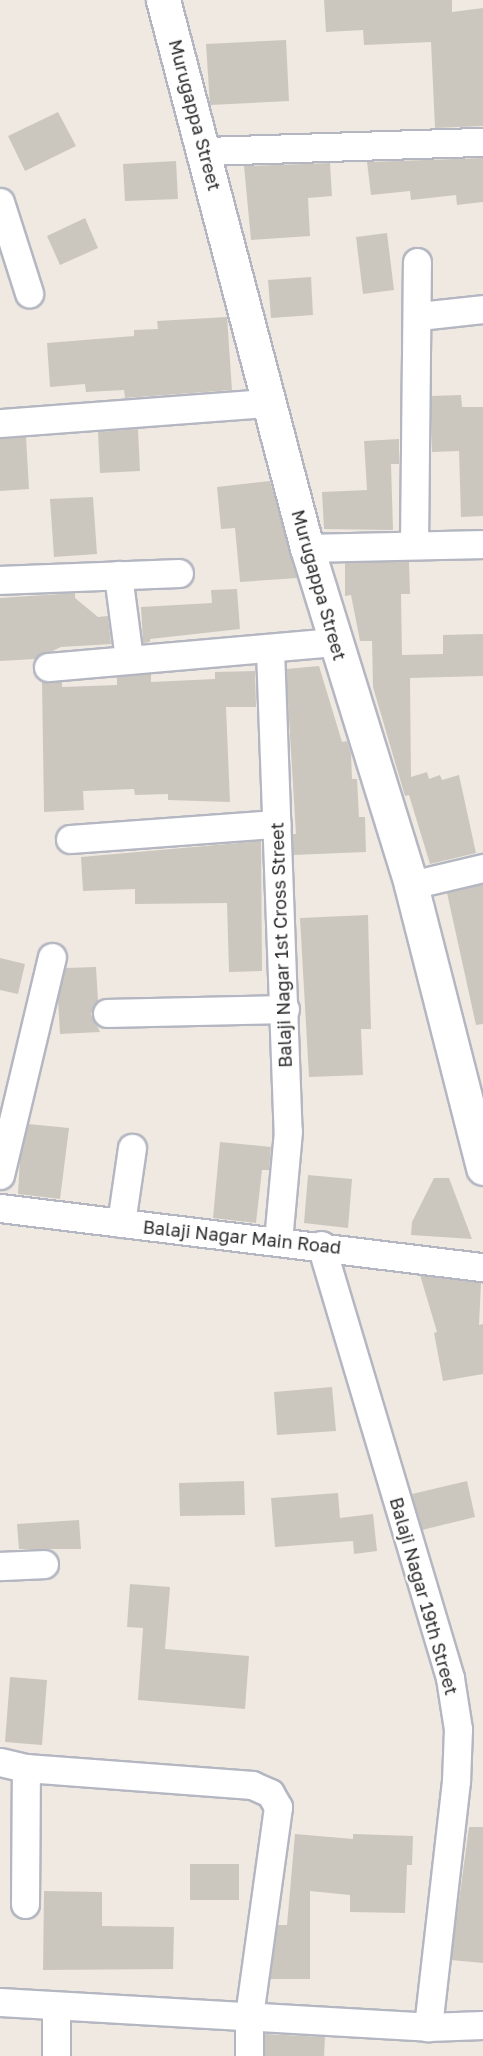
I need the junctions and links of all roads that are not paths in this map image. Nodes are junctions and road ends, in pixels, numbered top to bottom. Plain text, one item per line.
1 (163, 0) edge
2 (483, 142) edge
3 (206, 151) junction
4 (0, 202) edge
5 (417, 262) dead end
6 (28, 293) dead end
7 (483, 309) edge
8 (419, 316) junction
9 (269, 403) junction
10 (0, 423) edge
11 (483, 544) edge
12 (414, 545) junction
13 (307, 548) junction
14 (179, 573) dead end
15 (118, 575) junction
16 (0, 580) edge
17 (335, 642) junction
18 (270, 650) junction
19 (129, 659) junction
20 (48, 667) dead end
21 (276, 824) junction
22 (70, 839) dead end
23 (483, 868) edge
24 (411, 885) junction
25 (52, 957) dead end
26 (285, 1009) junction
27 (107, 1013) dead end
28 (132, 1148) dead end
29 (483, 1168) edge
30 (0, 1175) edge
31 (0, 1208) edge
32 (121, 1224) junction
33 (278, 1241) junction
34 (321, 1245) junction
35 (483, 1267) edge
36 (44, 1564) dead end
37 (0, 1566) edge
38 (13, 1765) edge
39 (25, 1904) dead end
40 (0, 2002) edge
41 (56, 2008) junction
42 (249, 2017) junction
43 (483, 2025) edge
44 (428, 2027) junction
45 (56, 2056) edge
46 (249, 2056) edge

1 - 3 street, Murugappa Street
2 - 3 street
3 - 9 street, Murugappa Street
4 - 6 street
5 - 8 street
7 - 8 street
8 - 12 street
9 - 10 street
9 - 13 street, Murugappa Street
11 - 12 street
12 - 13 street
13 - 17 street, Murugappa Street
14 - 15 street
15 - 16 street
15 - 19 street
17 - 18 street
17 - 24 street, Murugappa Street
18 - 19 street
18 - 21 street, Balaji Nagar 1st Cross Street
19 - 20 street
21 - 22 street
21 - 26 street, Balaji Nagar 1st Cross Street
23 - 24 street
24 - 29 street, Murugappa Street
25 - 30 street
26 - 27 street
26 - 33 street, Balaji Nagar 1st Cross Street
28 - 32 street
31 - 32 street, Balaji Nagar Main Road
32 - 33 street, Balaji Nagar Main Road
33 - 34 street, Balaji Nagar Main Road
34 - 35 street, Balaji Nagar Main Road
34 - 44 street, Balaji Nagar 19th Street
36 - 37 street
38 - 39 street
38 - 42 street
40 - 41 street
41 - 42 street
41 - 45 street
42 - 44 street
42 - 46 street
43 - 44 street

